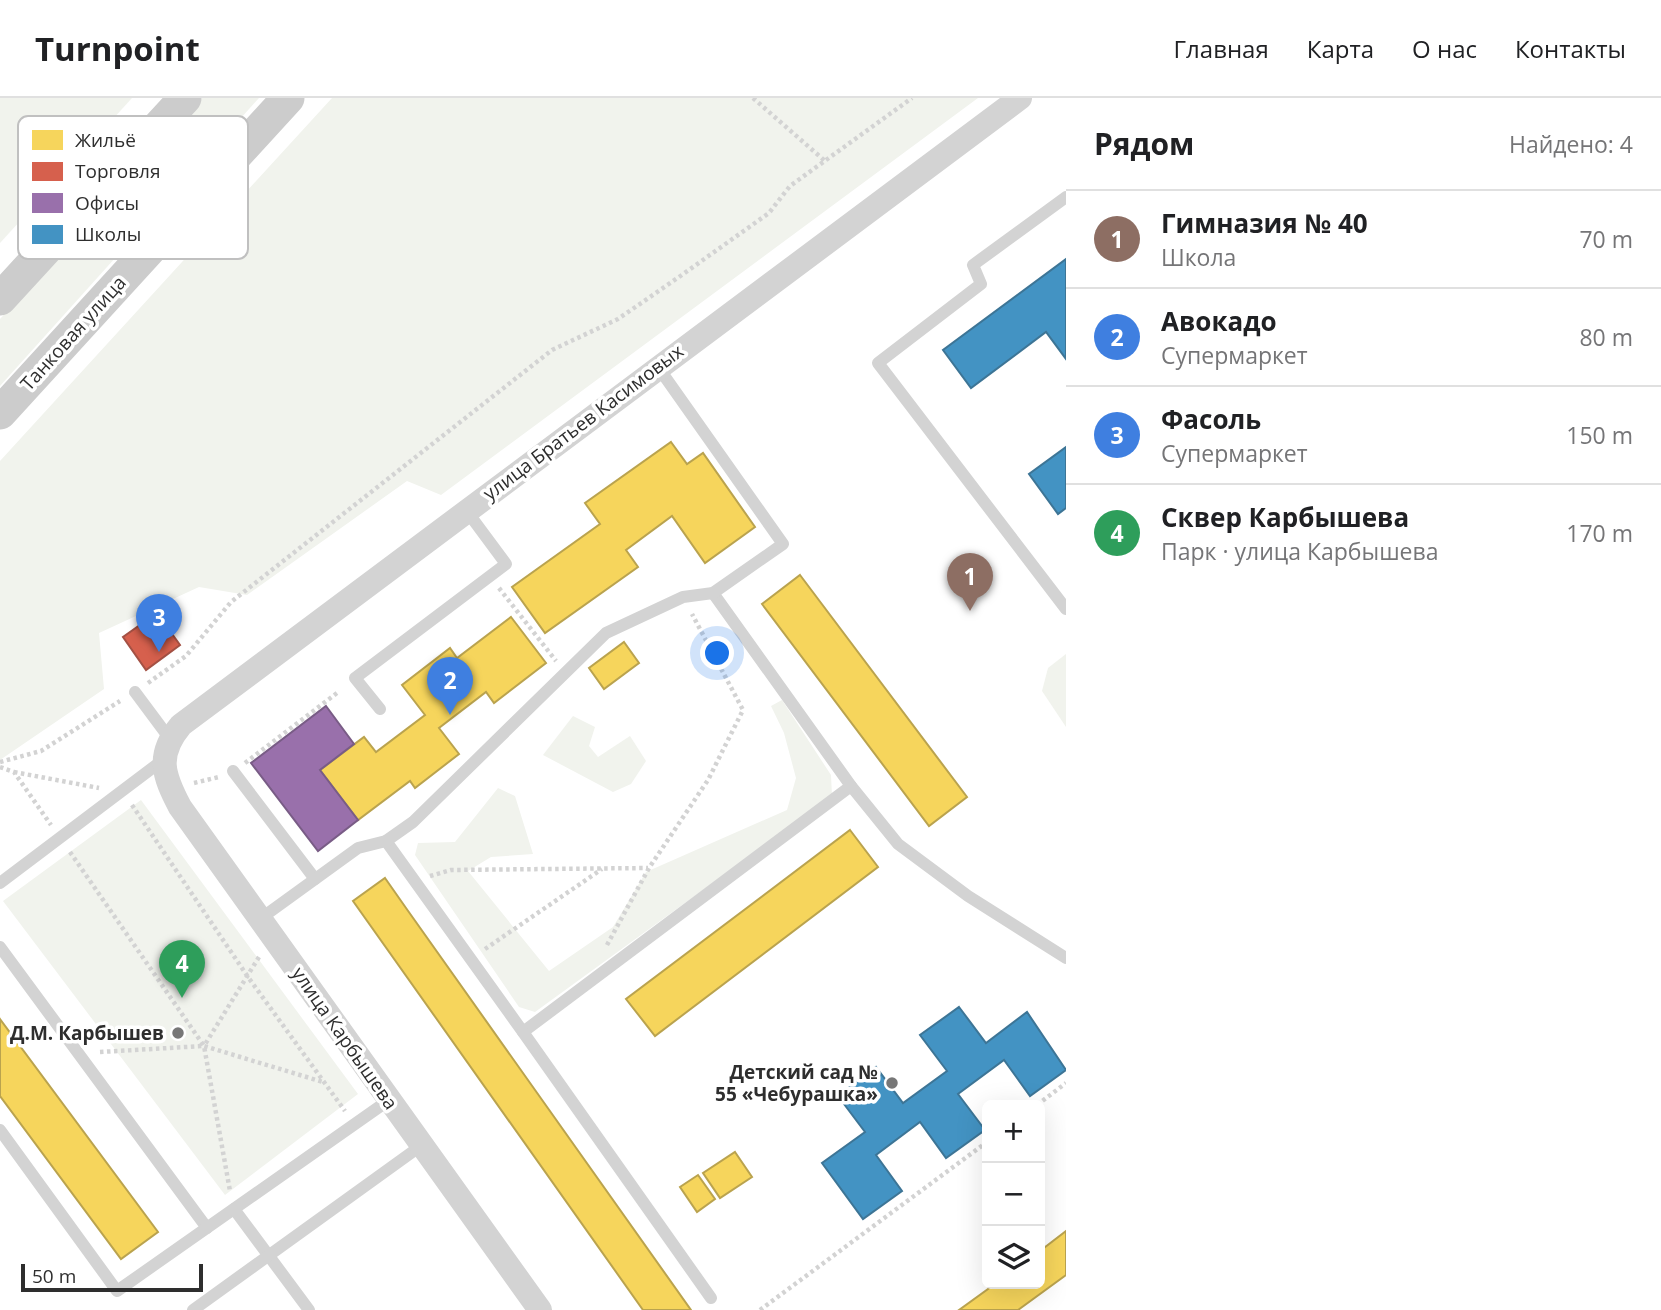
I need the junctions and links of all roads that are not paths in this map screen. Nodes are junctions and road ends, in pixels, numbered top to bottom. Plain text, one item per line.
1 (185, 98) edge
2 (288, 98) edge
3 (1020, 98) edge
4 (168, 116) edge
5 (248, 142) edge
6 (1066, 197) edge
7 (37, 259) edge
8 (141, 259) edge
9 (0, 299) edge
10 (657, 366) junction
11 (0, 413) edge
12 (466, 510) junction
13 (713, 593) junction
14 (1066, 609) edge
15 (135, 692) road end
16 (380, 709) dead end
17 (166, 749) junction
18 (233, 771) road end
19 (851, 786) junction
20 (386, 841) junction
21 (315, 879) junction
22 (0, 883) edge
23 (266, 927) junction
24 (0, 947) edge
25 (1066, 958) edge
26 (523, 1032) junction
27 (389, 1100) junction
28 (0, 1130) edge
29 (422, 1146) junction
30 (234, 1209) junction
31 (207, 1228) junction
32 (267, 1255) junction
33 (711, 1298) dead end
34 (193, 1310) edge
35 (309, 1310) edge
36 (540, 1310) edge

1 - 4 main road
2 - 5 main road, Танковая улица
3 - 10 street, улица Братьев Касимовых
6 - 14 lane
7 - 9 main road
8 - 11 main road, Танковая улица
10 - 12 street, улица Братьев Касимовых
10 - 13 lane
12 - 16 lane
12 - 17 street, улица Братьев Касимовых
13 - 19 lane
13 - 20 lane
15 - 17 lane
17 - 22 lane
17 - 23 street, улица Карбышева
18 - 21 lane
19 - 25 lane
19 - 26 lane
20 - 21 lane
20 - 26 lane
21 - 23 lane
23 - 27 street, улица Карбышева
24 - 31 lane
26 - 33 lane
27 - 29 street, улица Карбышева
27 - 30 lane
28 - 31 lane
29 - 32 lane
29 - 36 street, улица Карбышева
30 - 31 lane
30 - 32 lane
32 - 34 lane
32 - 35 lane

